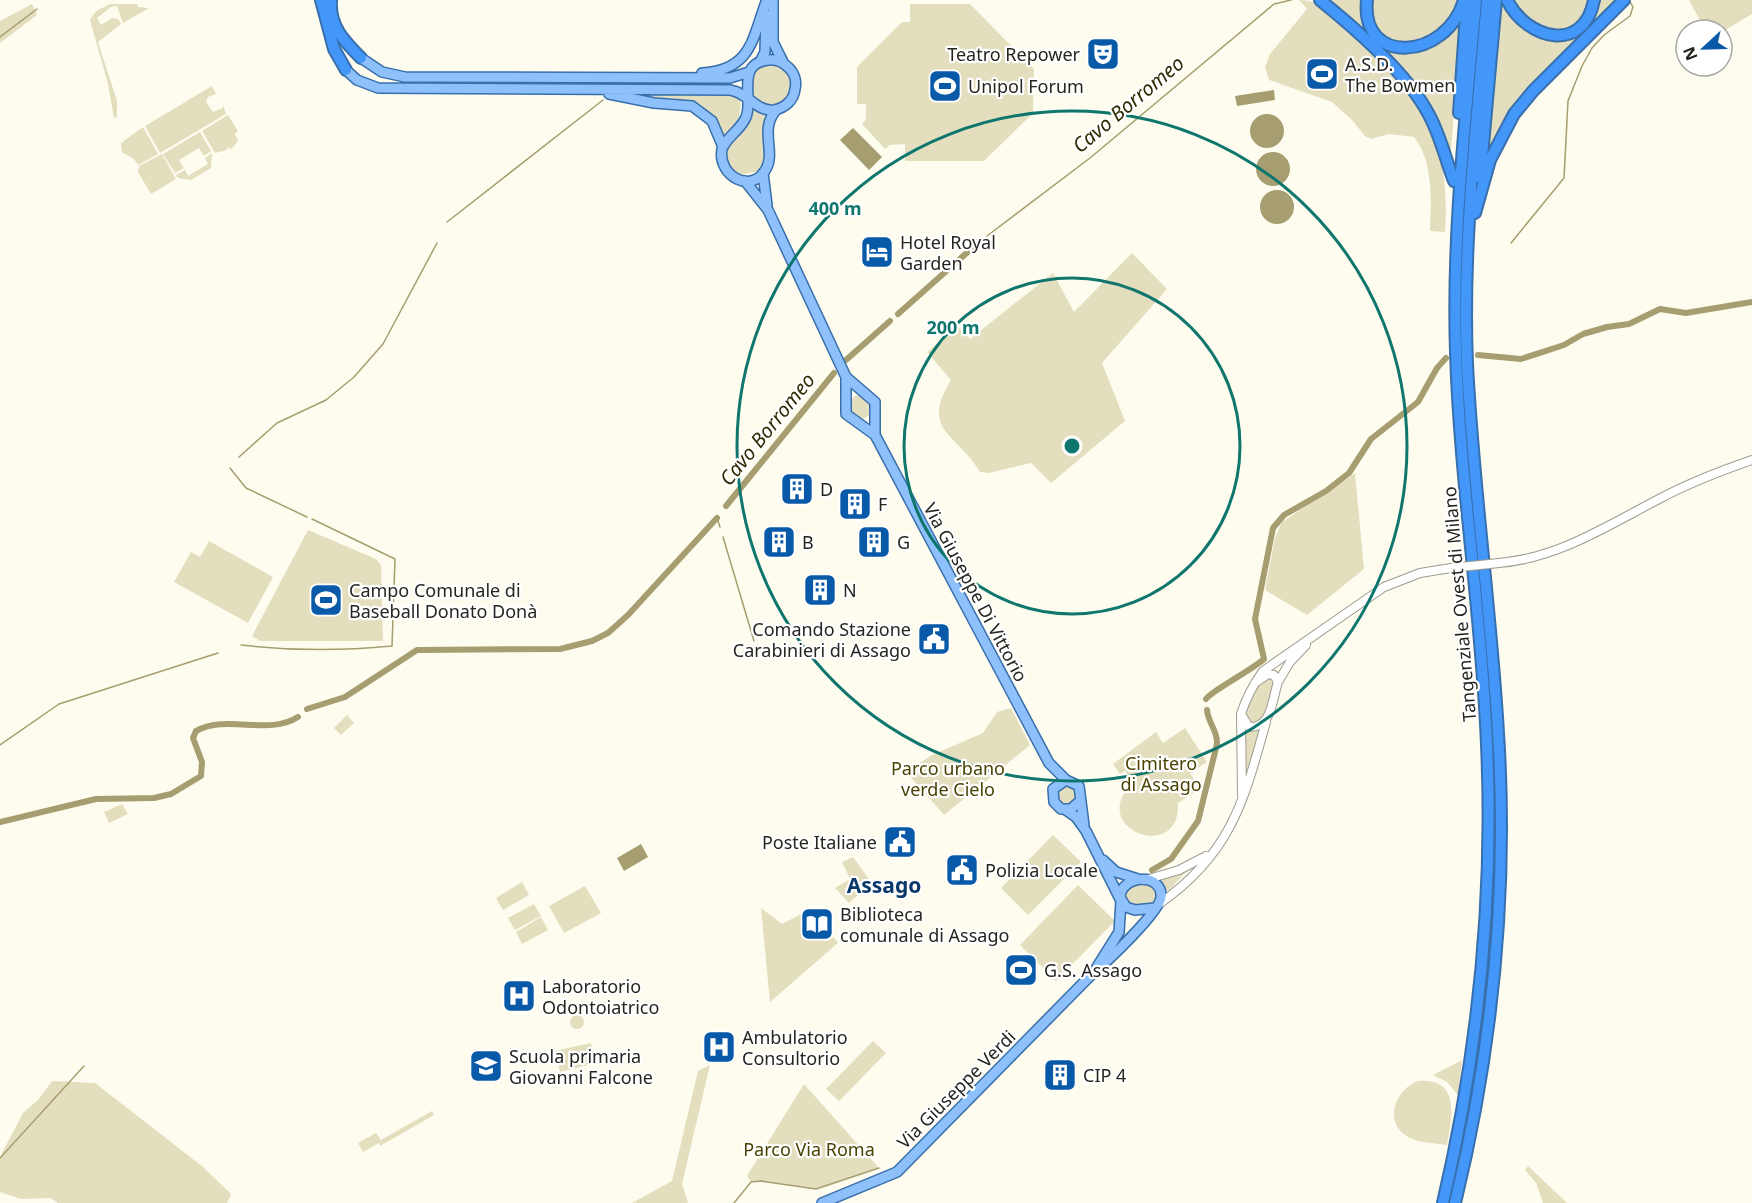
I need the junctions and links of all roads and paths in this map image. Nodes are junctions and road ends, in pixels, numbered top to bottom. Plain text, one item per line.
1 (321, 0) edge
2 (331, 0) edge
3 (1320, 0) edge
4 (1367, 0) edge
5 (1466, 0) edge
6 (1476, 0) edge
7 (1487, 0) edge
8 (1496, 0) edge
9 (1507, 0) edge
10 (1594, 0) edge
11 (1624, 0) edge
12 (768, 1) edge
13 (361, 58) joint
14 (760, 62) junction
15 (784, 64) junction
16 (346, 70) joint
17 (749, 72) junction
18 (667, 78) junction
19 (589, 89) junction
20 (748, 97) junction
21 (776, 110) junction
22 (723, 147) junction
23 (764, 173) junction
24 (745, 181) junction
25 (1454, 182) junction
26 (1478, 200) junction
27 (768, 210) junction
28 (1457, 233) junction
29 (1468, 242) junction
30 (846, 377) junction
31 (862, 392) junction
32 (846, 400) junction
33 (874, 414) junction
34 (858, 423) junction
35 (875, 435) junction
36 (1752, 460) edge
37 (1315, 635) junction
38 (1287, 666) junction
39 (1268, 674) junction
40 (1278, 682) junction
41 (1255, 683) junction
42 (1241, 714) junction
43 (1266, 722) junction
44 (1049, 763) junction
45 (1065, 780) junction
46 (1055, 786) junction
47 (1081, 800) junction
48 (1066, 810) junction
49 (1235, 820) junction
50 (1086, 831) junction
51 (1209, 854) junction
52 (1098, 855) junction
53 (1143, 880) junction
54 (1157, 885) junction
55 (1170, 896) junction
56 (1121, 901) junction
57 (1157, 906) junction
58 (1096, 970) junction
59 (822, 1203) edge
60 (1443, 1203) edge
61 (1455, 1203) edge

1 - 16 highway
2 - 13 highway
3 - 25 highway
4 - 5 highway
5 - 25 highway
6 - 28 highway, Tangenziale Ovest di Milano
7 - 29 highway, Tangenziale Ovest di Milano
8 - 26 highway
9 - 10 highway
11 - 26 highway
12 - 14 main road
12 - 15 main road
12 - 18 main road
13 - 18 main road
14 - 15 main road
14 - 17 main road
15 - 21 main road
16 - 19 main road
17 - 18 main road
17 - 20 main road
19 - 20 main road
19 - 22 main road
20 - 21 main road
20 - 22 main road
21 - 23 main road
22 - 24 main road
23 - 24 main road
23 - 27 main road
24 - 27 main road
25 - 28 highway
26 - 29 highway
27 - 30 main road
28 - 60 highway, Tangenziale Ovest di Milano
29 - 61 highway, Tangenziale Ovest di Milano
30 - 31 main road
30 - 32 main road
31 - 32 main road
31 - 33 main road
32 - 34 main road
33 - 34 main road
33 - 35 main road, Via Giuseppe Di Vittorio
34 - 35 main road, Via Giuseppe Di Vittorio
35 - 44 main road, Via Giuseppe Di Vittorio
36 - 37 street, bridge
37 - 38 street
37 - 41 street
38 - 39 street
38 - 40 street
39 - 40 street
39 - 41 street
40 - 43 street
41 - 42 street
42 - 43 street
42 - 49 street
43 - 49 street
44 - 45 main road, Via Giuseppe Di Vittorio
44 - 46 main road, Via Giuseppe Di Vittorio
45 - 46 main road
45 - 47 main road
46 - 48 main road
47 - 48 main road
47 - 50 main road
48 - 50 main road
49 - 51 street
50 - 52 main road
51 - 53 street
51 - 55 street
52 - 53 main road
52 - 56 main road
53 - 54 main road
53 - 56 main road
54 - 55 street
54 - 57 main road
55 - 57 street
56 - 57 main road
56 - 58 main road, Via Giuseppe Verdi
57 - 58 main road, Via Giuseppe Verdi
58 - 59 main road, Via Giuseppe Verdi

